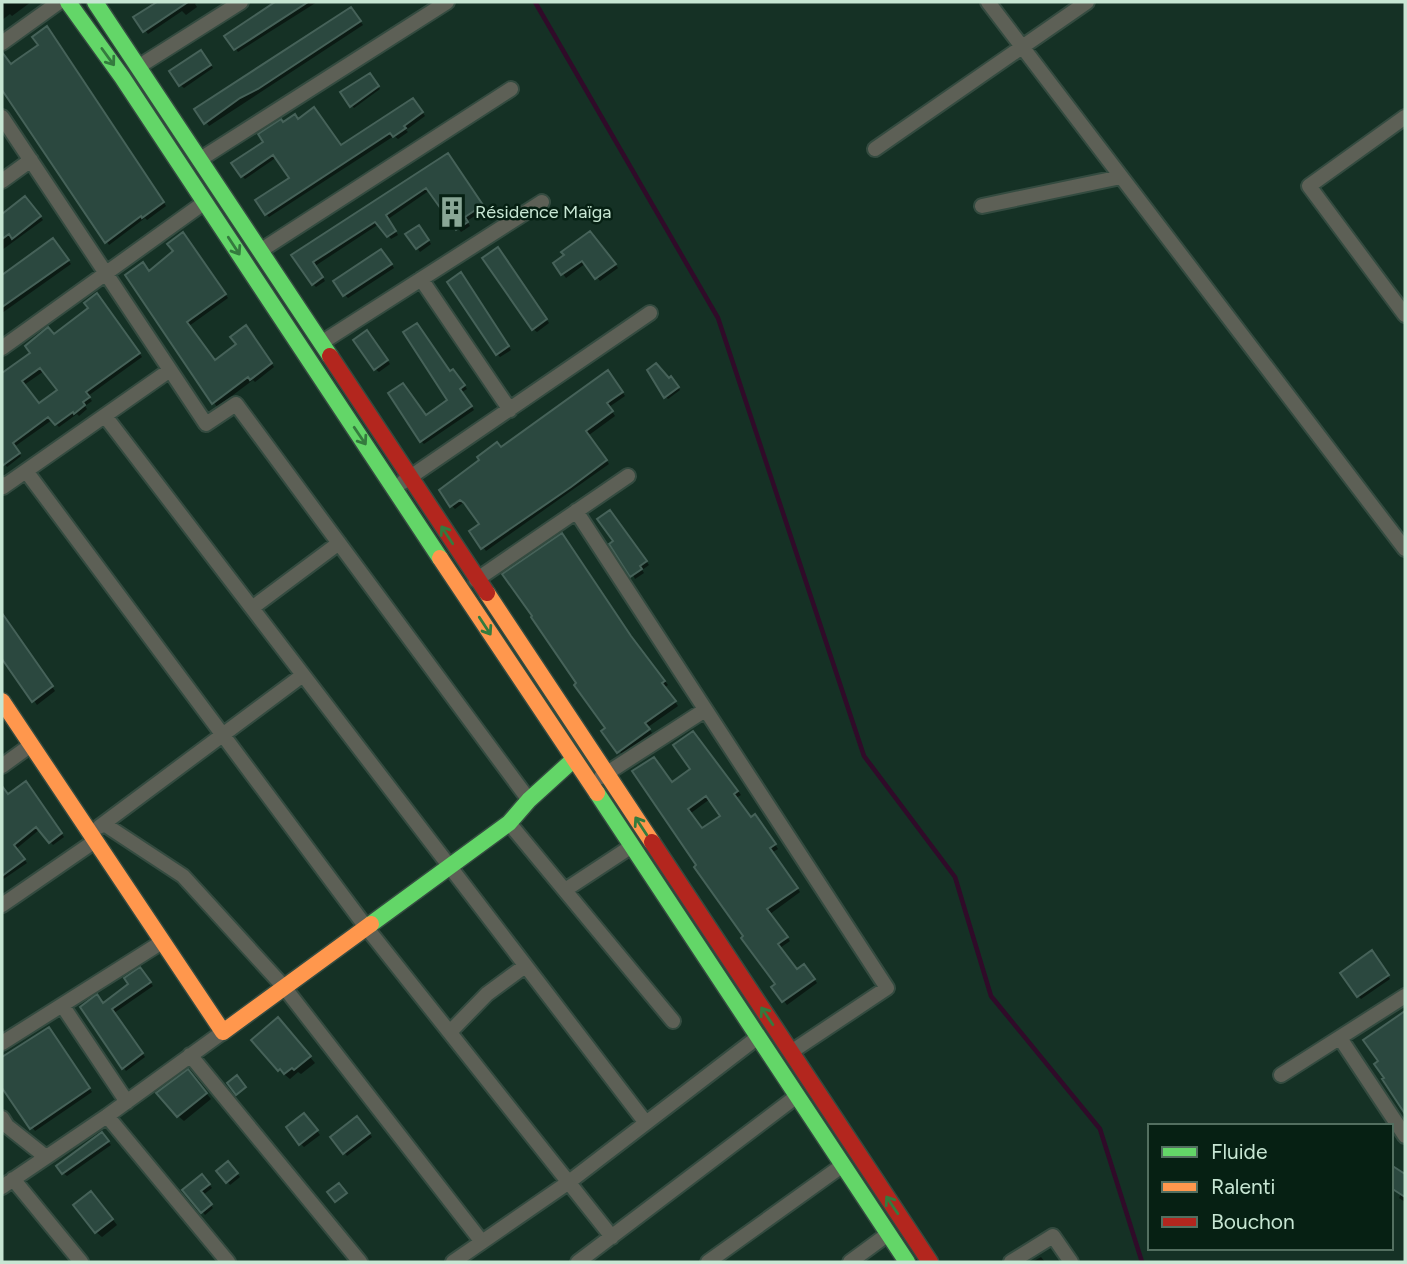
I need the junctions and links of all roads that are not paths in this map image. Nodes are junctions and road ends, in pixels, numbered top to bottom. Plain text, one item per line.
1 (59, 2) edge
2 (68, 2) edge
3 (95, 2) edge
4 (241, 2) edge
5 (447, 2) edge
6 (988, 2) edge
7 (1087, 2) edge
8 (2, 43) edge
9 (1022, 47) junction
10 (138, 67) junction
11 (511, 89) dead end
12 (2, 117) edge
13 (1405, 117) edge
14 (875, 149) dead end
15 (31, 160) junction
16 (200, 160) junction
17 (1121, 177) junction
18 (2, 181) edge
19 (205, 202) junction
20 (542, 202) dead end
21 (982, 205) dead end
22 (260, 251) junction
23 (107, 274) junction
24 (421, 279) junction
25 (650, 313) dead end
26 (1405, 315) edge
27 (321, 343) junction
28 (2, 348) edge
29 (170, 370) junction
30 (510, 410) junction
31 (105, 416) junction
32 (26, 471) junction
33 (628, 476) dead end
34 (410, 478) junction
35 (2, 484) edge
36 (394, 488) junction
37 (576, 511) junction
38 (339, 543) junction
39 (1405, 549) edge
40 (476, 580) junction
41 (251, 608) junction
42 (303, 675) junction
43 (2, 701) edge
44 (705, 710) junction
45 (223, 735) junction
46 (31, 745) junction
47 (573, 760) junction
48 (2, 766) edge
49 (606, 774) junction
50 (591, 784) junction
51 (529, 800) junction
52 (509, 822) junction
53 (104, 824) junction
54 (93, 837) junction
55 (632, 846) junction
56 (449, 867) junction
57 (565, 890) junction
58 (2, 905) edge
59 (366, 927) junction
60 (162, 942) junction
61 (525, 966) junction
62 (284, 987) junction
63 (1405, 996) edge
64 (62, 1005) junction
65 (673, 1021) dead end
66 (223, 1032) junction
67 (450, 1032) junction
68 (758, 1037) junction
69 (1340, 1038) junction
70 (2, 1043) edge
71 (791, 1052) junction
72 (190, 1055) junction
73 (1281, 1075) dead end
74 (797, 1096) junction
75 (127, 1101) junction
76 (107, 1116) junction
77 (2, 1118) edge
78 (646, 1123) junction
79 (1392, 1124) edge
80 (46, 1157) junction
81 (843, 1165) junction
82 (569, 1182) junction
83 (7, 1183) edge
84 (888, 1234) junction
85 (612, 1237) junction
86 (482, 1242) junction
87 (714, 1261) edge
88 (81, 1262) edge
89 (228, 1262) edge
90 (360, 1262) edge
91 (453, 1262) edge
92 (578, 1262) edge
93 (850, 1262) edge
94 (907, 1262) edge
95 (930, 1262) edge
96 (1010, 1262) edge
97 (1071, 1262) edge

1 - 8 street
2 -> 19 street
3 - 10 street
4 - 10 street
5 - 16 street
6 - 9 street
7 - 9 street
9 - 14 street
9 - 17 street
10 - 16 street
11 - 22 street
12 - 15 street
13 - 26 street
15 - 18 street
15 - 23 street
16 - 22 street
17 - 21 street
17 - 39 street
19 - 23 street
19 -> 36 street
20 - 24 street
22 - 27 street
23 - 28 street
23 - 29 street
24 - 27 street
24 - 30 street
25 - 30 street
27 - 34 street
29 - 31 street
29 - 38 street
30 - 34 street
31 - 32 street
31 - 41 street
32 - 35 street
32 - 45 street
33 - 37 street
34 - 36 street
40 -> 34 street
36 -> 47 street
37 - 40 street
37 - 44 street
38 - 41 street
38 - 51 street
40 - 49 street
41 - 42 street
42 - 45 street
42 - 56 street
43 - 46 street
44 - 49 street
44 - 71 street
45 - 53 street
45 - 59 street
46 - 48 street
46 - 54 street
47 - 50 street
47 - 51 street
49 - 50 street
71 -> 49 street
50 - 55 street
51 - 52 street
52 - 56 street
52 - 57 street
53 - 54 street
53 - 62 street
54 - 58 street
54 - 60 street
55 - 57 street
55 - 68 street
56 - 59 street
56 - 61 street
57 - 65 street
59 - 62 street
59 - 67 street
60 - 64 street
60 - 66 street
61 - 67 street
61 - 78 street
62 - 66 street
62 - 86 street
63 - 69 street
64 - 70 street
64 - 75 street
66 - 72 street
67 - 82 street
68 - 74 street
68 - 78 street
69 - 73 street
69 - 79 street
95 -> 71 street
72 - 75 street
72 - 90 street
74 - 81 street
74 - 85 street
75 - 76 street
76 - 80 street
76 - 89 street
77 - 80 street
78 - 82 street
80 - 83 street
81 - 84 street
81 - 87 street
82 - 85 street
82 - 86 street
83 - 88 street
84 - 93 street
84 - 94 street
85 - 92 street
86 - 91 street
96 - 97 street

